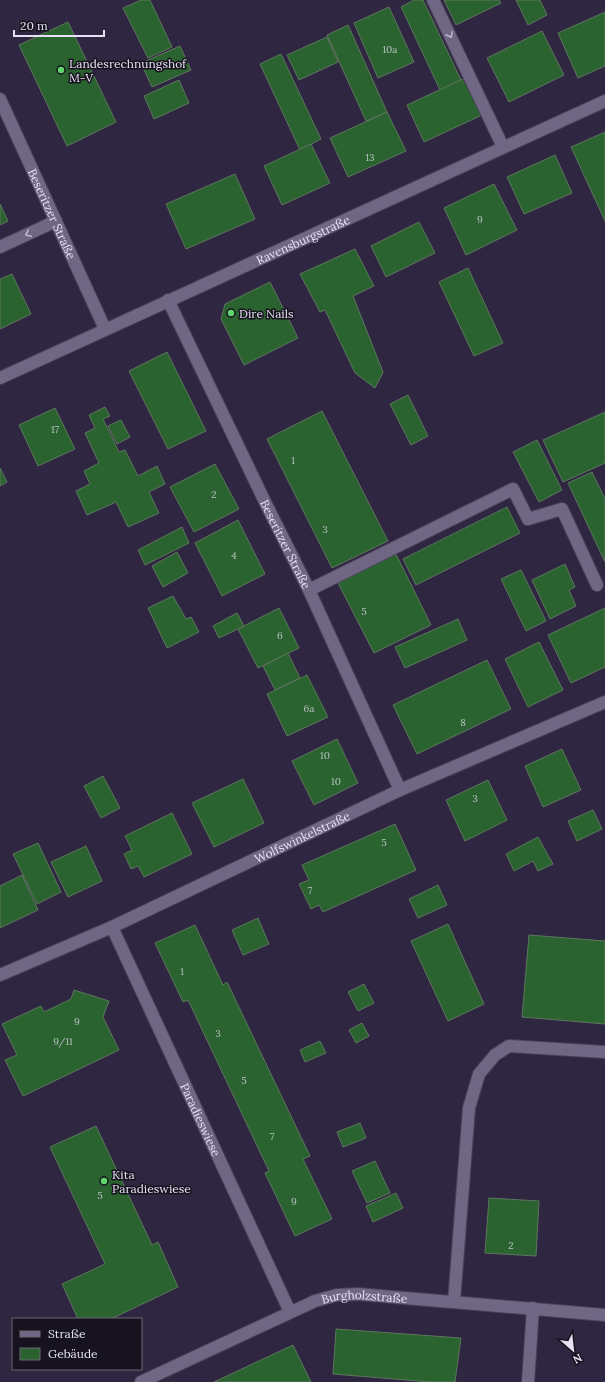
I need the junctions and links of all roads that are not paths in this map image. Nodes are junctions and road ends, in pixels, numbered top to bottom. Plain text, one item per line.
1 (433, 0) edge
2 (0, 99) edge
3 (605, 101) edge
4 (503, 147) junction
5 (56, 221) junction
6 (0, 247) edge
7 (168, 300) junction
8 (105, 329) junction
9 (0, 378) edge
10 (597, 585) dead end
11 (310, 590) junction
12 (605, 702) edge
13 (400, 790) junction
14 (112, 926) junction
15 (0, 976) edge
16 (605, 1052) edge
17 (454, 1302) junction
18 (533, 1308) junction
19 (290, 1312) junction
20 (605, 1314) edge
21 (141, 1382) edge
22 (528, 1382) edge

1 -> 4 street
2 - 5 street, Beseritzer Straße
3 - 4 street, Ravensburgstraße
4 - 7 street, Ravensburgstraße
5 -> 6 street
5 - 8 street, Beseritzer Straße
7 - 8 street, Ravensburgstraße
7 - 11 street, Beseritzer Straße
8 - 9 street, Ravensburgstraße
10 - 11 street
11 - 13 street, Beseritzer Straße
12 - 13 street, Wolfswinkelstraße
13 - 14 street, Wolfswinkelstraße
14 - 15 street, Wolfswinkelstraße
14 - 19 street, Paradieswiese
16 - 17 street
17 - 18 street, Burgholzstraße
17 - 19 street, Burgholzstraße
18 - 20 street, Burgholzstraße
18 - 22 street
19 - 21 street, Burgholzstraße

